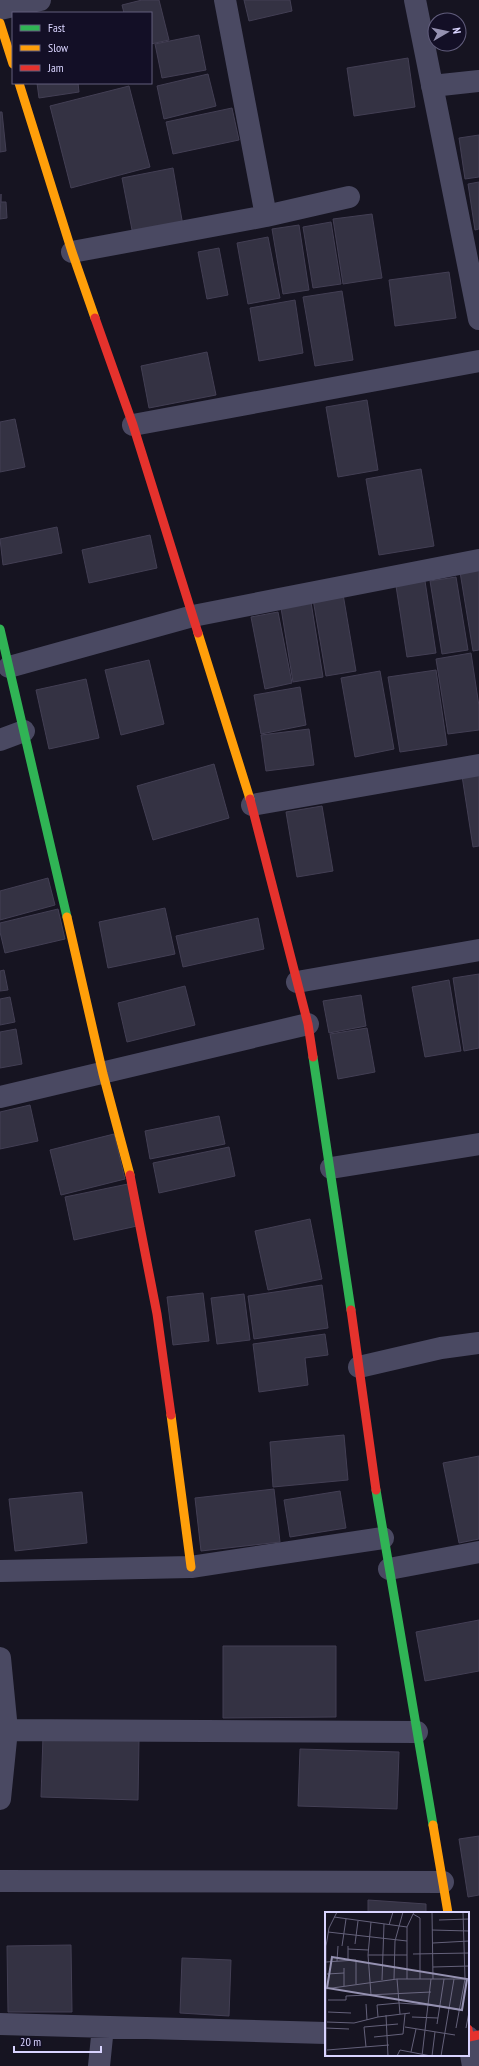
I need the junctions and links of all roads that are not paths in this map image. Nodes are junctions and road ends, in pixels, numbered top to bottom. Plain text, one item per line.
1 (40, 0) edge
2 (225, 0) edge
3 (415, 0) edge
4 (0, 9) edge
5 (0, 23) edge
6 (12, 61) edge
7 (479, 81) edge
8 (19, 84) edge
9 (432, 86) junction
10 (348, 197) dead end
11 (266, 216) junction
12 (471, 240) edge
13 (72, 252) junction
14 (479, 319) edge
15 (479, 361) edge
16 (133, 424) junction
17 (479, 560) edge
18 (193, 616) junction
19 (0, 629) edge
20 (9, 667) junction
21 (24, 731) junction
22 (0, 740) edge
23 (479, 765) edge
24 (252, 805) junction
25 (479, 950) edge
26 (298, 982) junction
27 (308, 1024) junction
28 (103, 1074) junction
29 (0, 1097) edge
30 (479, 1144) edge
31 (331, 1168) junction
32 (479, 1343) edge
33 (359, 1367) junction
34 (384, 1538) junction
35 (479, 1552) edge
36 (191, 1567) junction
37 (389, 1569) junction
38 (0, 1570) edge
39 (0, 1658) edge
40 (3, 1730) edge
41 (417, 1732) junction
42 (0, 1799) edge
43 (0, 1881) edge
44 (443, 1882) junction
45 (448, 1912) edge
46 (0, 2024) edge
47 (103, 2027) junction
48 (325, 2033) edge
49 (471, 2034) edge
50 (99, 2066) edge
51 (473, 2066) edge

1 - 4 street
2 - 11 street
3 - 9 street
5 - 6 street
7 - 9 street
8 - 13 street
9 - 12 street
10 - 11 street
11 - 13 street
12 - 14 street
13 - 16 street
15 - 16 street
16 - 18 street
17 - 18 street
18 - 20 street
18 - 24 street
19 - 20 street
20 - 21 street
21 - 22 street
21 - 28 street
23 - 24 street
24 - 26 street
25 - 26 street
26 - 27 street
27 - 28 street
27 - 31 street
28 - 29 street
28 - 36 street
30 - 31 street
31 - 33 street
32 - 33 street
33 - 34 street
34 - 36 street
34 - 37 street
35 - 37 street
36 - 38 street
37 - 41 street
39 - 40 street
40 - 41 street
40 - 42 street
41 - 44 street
43 - 44 street
44 - 45 street
46 - 47 street
47 - 48 street
47 - 50 street
49 - 51 street

